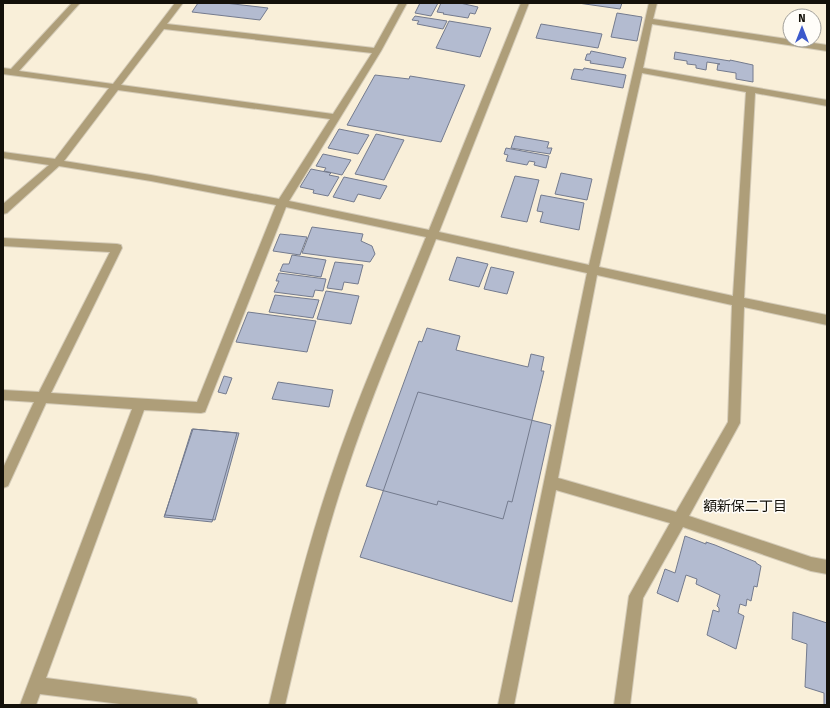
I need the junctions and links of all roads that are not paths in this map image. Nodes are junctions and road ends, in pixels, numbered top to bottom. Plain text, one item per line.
1 (76, 3) edge
2 (179, 3) edge
3 (403, 3) edge
4 (525, 3) edge
5 (653, 3) edge
6 (650, 21) junction
7 (161, 26) junction
8 (827, 48) edge
9 (377, 51) junction
10 (3, 70) edge
11 (638, 70) junction
12 (13, 72) junction
13 (116, 86) junction
14 (751, 90) junction
15 (827, 103) edge
16 (336, 117) junction
17 (3, 155) edge
18 (57, 163) junction
19 (282, 203) junction
20 (3, 210) edge
21 (433, 234) junction
22 (3, 242) edge
23 (593, 270) junction
24 (738, 302) junction
25 (827, 320) edge
26 (3, 395) edge
27 (42, 398) junction
28 (140, 404) junction
29 (3, 482) edge
30 (550, 482) junction
31 (680, 519) junction
32 (827, 567) edge
33 (35, 685) junction
34 (28, 705) edge
35 (190, 705) edge
36 (277, 705) edge
37 (506, 705) edge
38 (622, 705) edge

1 - 12 street
2 - 7 street
3 - 9 street
4 - 21 street
5 - 6 street
6 - 8 street
6 - 11 street
7 - 9 street
7 - 13 street
9 - 16 street
10 - 12 street
11 - 14 street
11 - 23 street
12 - 13 street
13 - 16 street
13 - 18 street
14 - 15 street
14 - 24 street
16 - 19 street
17 - 18 street
18 - 19 street
18 - 20 street
19 - 21 street
19 - 28 street
21 - 23 street
21 - 36 street
22 - 27 street
23 - 24 street
23 - 30 street
24 - 25 street
24 - 31 street
26 - 27 street
27 - 28 street
27 - 29 street
28 - 33 street
30 - 31 street
30 - 37 street
31 - 32 street
31 - 38 street
33 - 34 street
33 - 35 street

